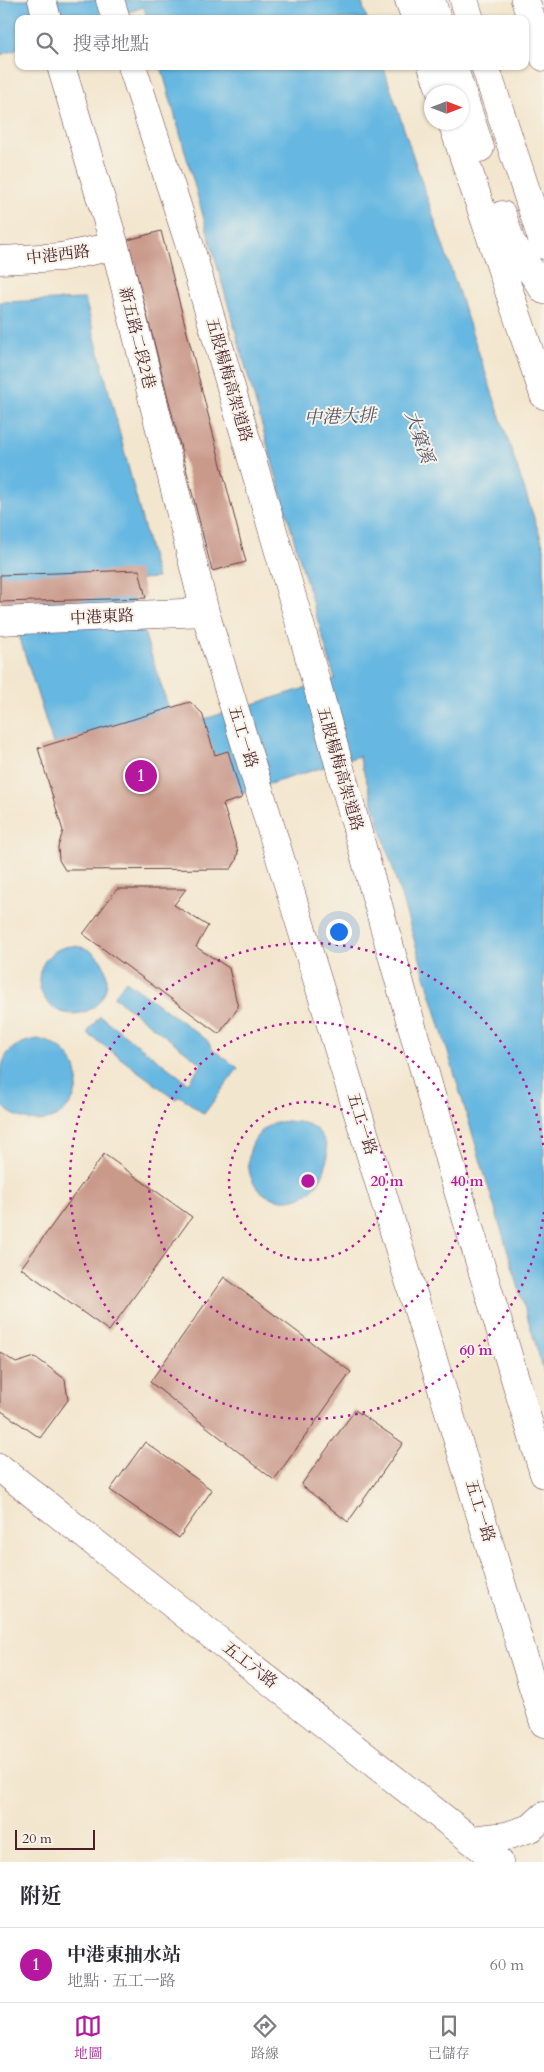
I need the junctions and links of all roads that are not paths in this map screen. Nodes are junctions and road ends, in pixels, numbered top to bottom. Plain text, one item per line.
1 (42, 0) edge
2 (110, 0) edge
3 (409, 0) edge
4 (431, 0) edge
5 (464, 0) edge
6 (525, 0) edge
7 (46, 15) edge
8 (115, 15) edge
9 (415, 15) edge
10 (436, 15) edge
11 (469, 15) edge
12 (544, 57) edge
13 (62, 70) edge
14 (133, 70) edge
15 (433, 70) edge
16 (454, 70) edge
17 (486, 70) edge
18 (439, 85) edge
19 (455, 130) edge
20 (115, 246) junction
21 (544, 246) edge
22 (0, 260) edge
23 (544, 290) edge
24 (544, 395) edge
25 (204, 612) junction
26 (0, 621) edge
27 (0, 1468) edge
28 (544, 1474) edge
29 (544, 1723) edge
30 (544, 1816) edge
31 (472, 1840) junction
32 (500, 1862) edge

1 - 7 main road
2 - 8 main road
3 - 9 main road
4 - 10 main road
5 - 11 main road
6 - 12 main road
13 - 20 main road, 新五路二段2巷
14 - 28 main road, 五股楊梅高架道路
15 - 18 main road
16 - 23 main road
17 - 21 main road
19 - 24 main road
20 - 22 main road, 中港西路
20 - 25 main road, 新五路二段2巷
25 - 26 main road, 中港東路
25 - 29 main road, 五工一路
27 - 31 main road, 五工六路
30 - 31 main road
31 - 32 main road, 五工六路

